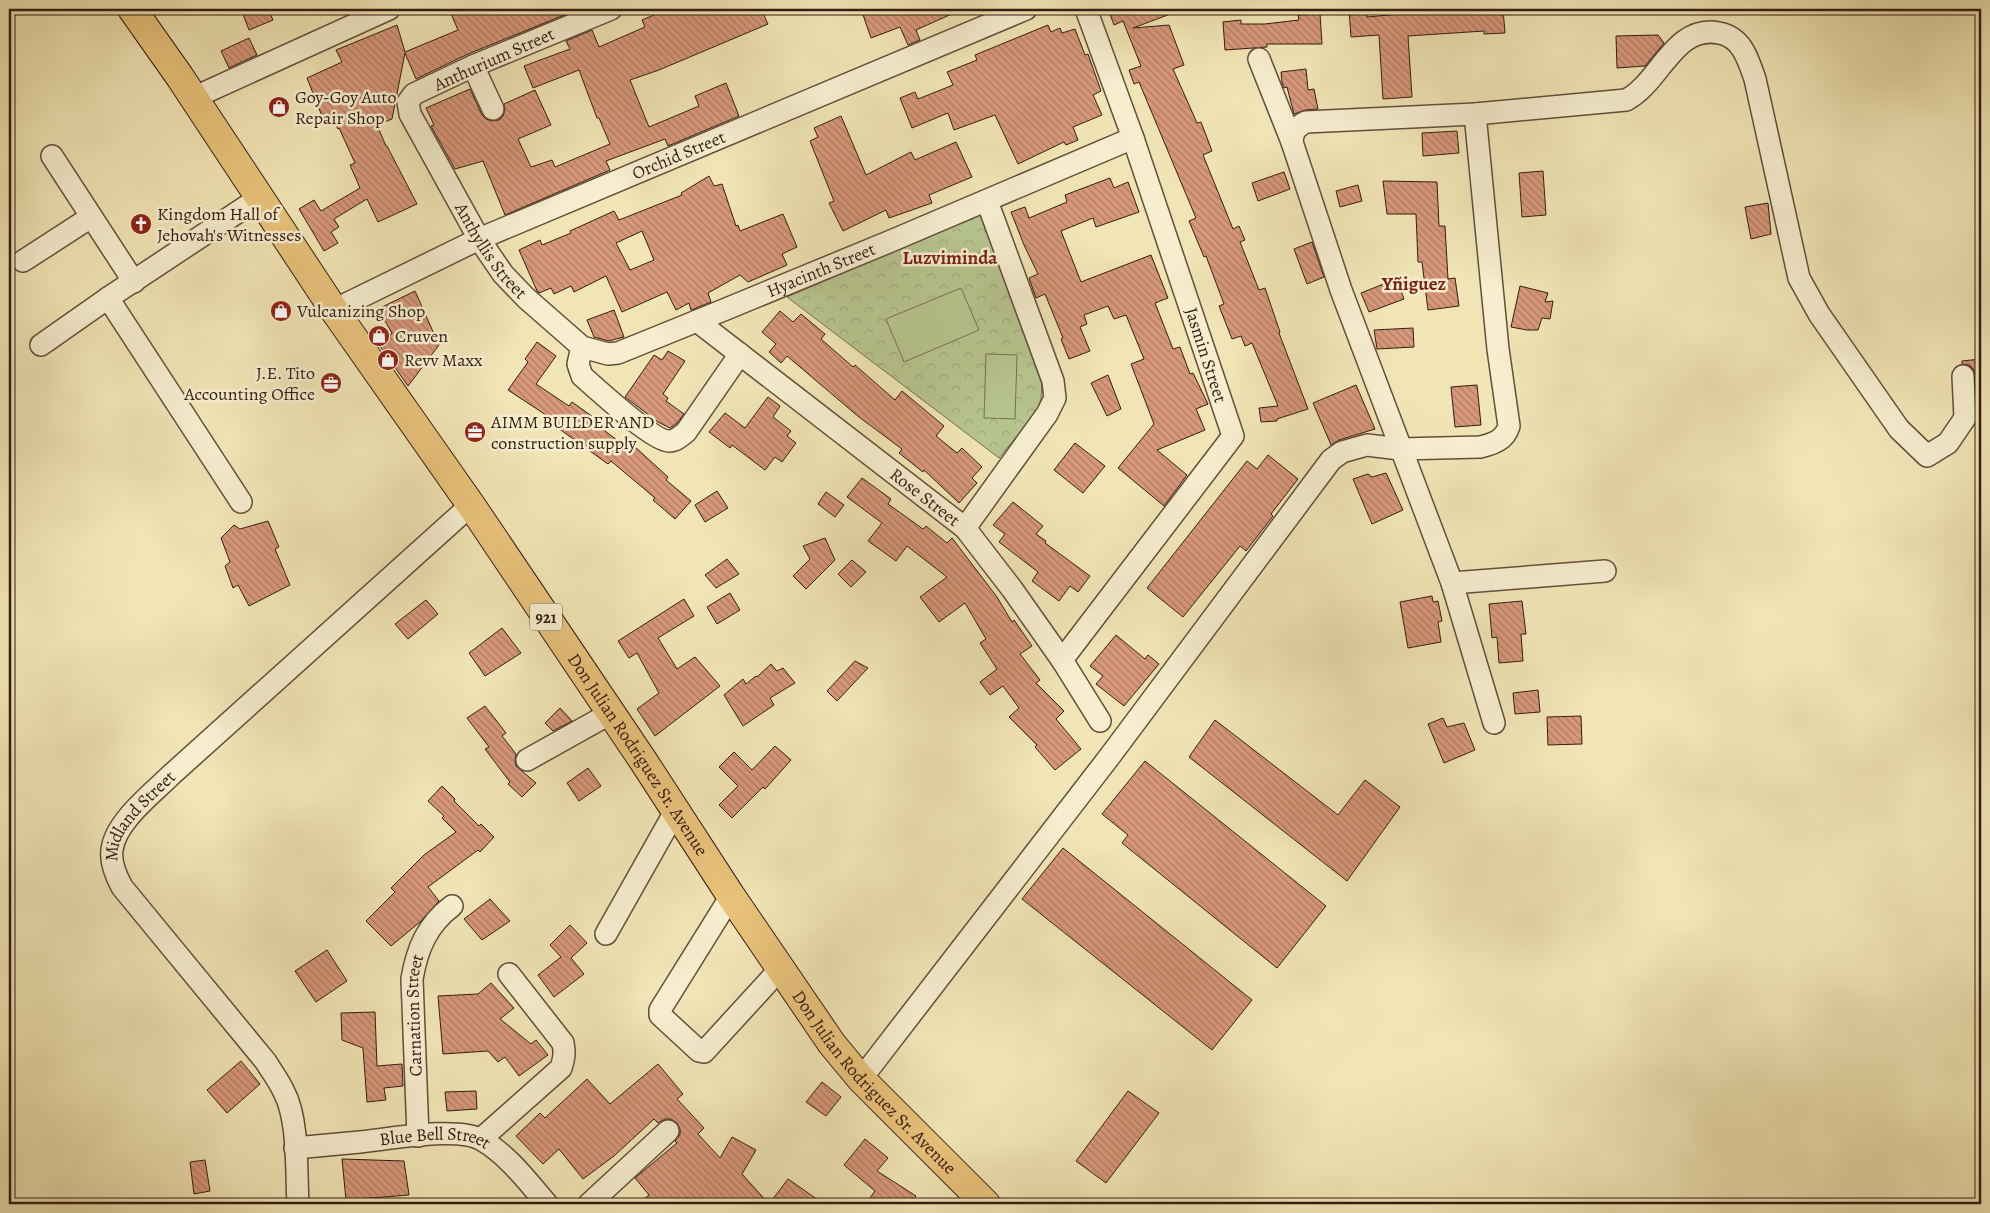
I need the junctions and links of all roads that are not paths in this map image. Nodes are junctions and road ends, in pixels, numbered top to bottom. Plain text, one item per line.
1 (132, 9) edge
2 (389, 9) edge
3 (611, 9) edge
4 (1026, 9) edge
5 (1086, 9) edge
6 (1259, 59) dead end
7 (473, 66) junction
8 (193, 98) junction
9 (408, 102) joint
10 (493, 109) dead end
11 (1475, 114) junction
12 (1134, 138) junction
13 (1292, 142) junction
14 (52, 156) dead end
15 (259, 198) junction
16 (987, 201) junction
17 (90, 217) junction
18 (479, 239) junction
19 (23, 261) dead end
20 (134, 282) junction
21 (108, 298) junction
22 (334, 310) junction
23 (697, 321) junction
24 (41, 346) dead end
25 (582, 347) junction
26 (618, 353) joint
27 (740, 354) junction
28 (1964, 376) dead end
29 (1400, 449) junction
30 (241, 502) dead end
31 (471, 505) junction
32 (965, 528) junction
33 (1605, 571) dead end
34 (1452, 583) junction
35 (1062, 660) junction
36 (611, 713) junction
37 (1100, 721) dead end
38 (1494, 723) dead end
39 (527, 760) dead end
40 (676, 810) junction
41 (731, 896) junction
42 (452, 906) dead end
43 (606, 934) dead end
44 (780, 969) junction
45 (509, 974) dead end
46 (861, 1079) junction
47 (668, 1131) dead end
48 (418, 1136) junction
49 (481, 1139) junction
50 (296, 1148) junction
51 (298, 1204) edge
52 (548, 1204) edge
53 (589, 1204) edge
54 (986, 1204) edge

1 - 8 main road, Don Julian Rodriguez Sr. Avenue / 921
2 - 8 street
3 - 7 street, Anthurium Street
4 - 18 street, Orchid Street
5 - 12 street, Jasmin Street
6 - 13 street
7 - 9 street, Anthurium Street
7 - 10 street
8 - 15 main road, Don Julian Rodriguez Sr. Avenue / 921
9 - 18 street, Anthyllis Street
11 - 13 street
11 - 28 street
11 - 29 street
12 - 16 street, Hyacinth Street
12 - 35 street, Jasmin Street
13 - 29 street
14 - 17 street
15 - 20 street
15 - 22 main road, Don Julian Rodriguez Sr. Avenue / 921
16 - 23 street, Hyacinth Street
16 - 32 street
17 - 19 street
17 - 20 street
18 - 22 street, Orchid Street
18 - 25 street, Anthyllis Street
20 - 21 street
21 - 24 street
21 - 30 street
22 - 31 main road, Don Julian Rodriguez Sr. Avenue / 921
23 - 26 street, Hyacinth Street
23 - 27 street, Rose Street
25 - 26 street, Anthyllis Street
25 - 27 street
27 - 32 street, Rose Street
29 - 34 street
29 - 46 street
31 - 36 main road, Don Julian Rodriguez Sr. Avenue / 921
31 - 50 street, Midland Street
32 - 35 street, Rose Street
33 - 34 street
34 - 38 street
35 - 37 street, Rose Street
36 - 39 street
36 - 40 main road, Don Julian Rodriguez Sr. Avenue / 921
40 - 41 main road, Don Julian Rodriguez Sr. Avenue / 921
40 - 43 street
41 - 44 main road, Don Julian Rodriguez Sr. Avenue / 921
41 - 44 street
42 - 48 street, Carnation Street
44 - 46 main road, Don Julian Rodriguez Sr. Avenue / 921
45 - 49 street
46 - 54 main road, Don Julian Rodriguez Sr. Avenue / 921
47 - 53 street
48 - 49 street, Blue Bell Street
48 - 50 street, Blue Bell Street
49 - 52 street, Blue Bell Street
50 - 51 street, Midland Street

